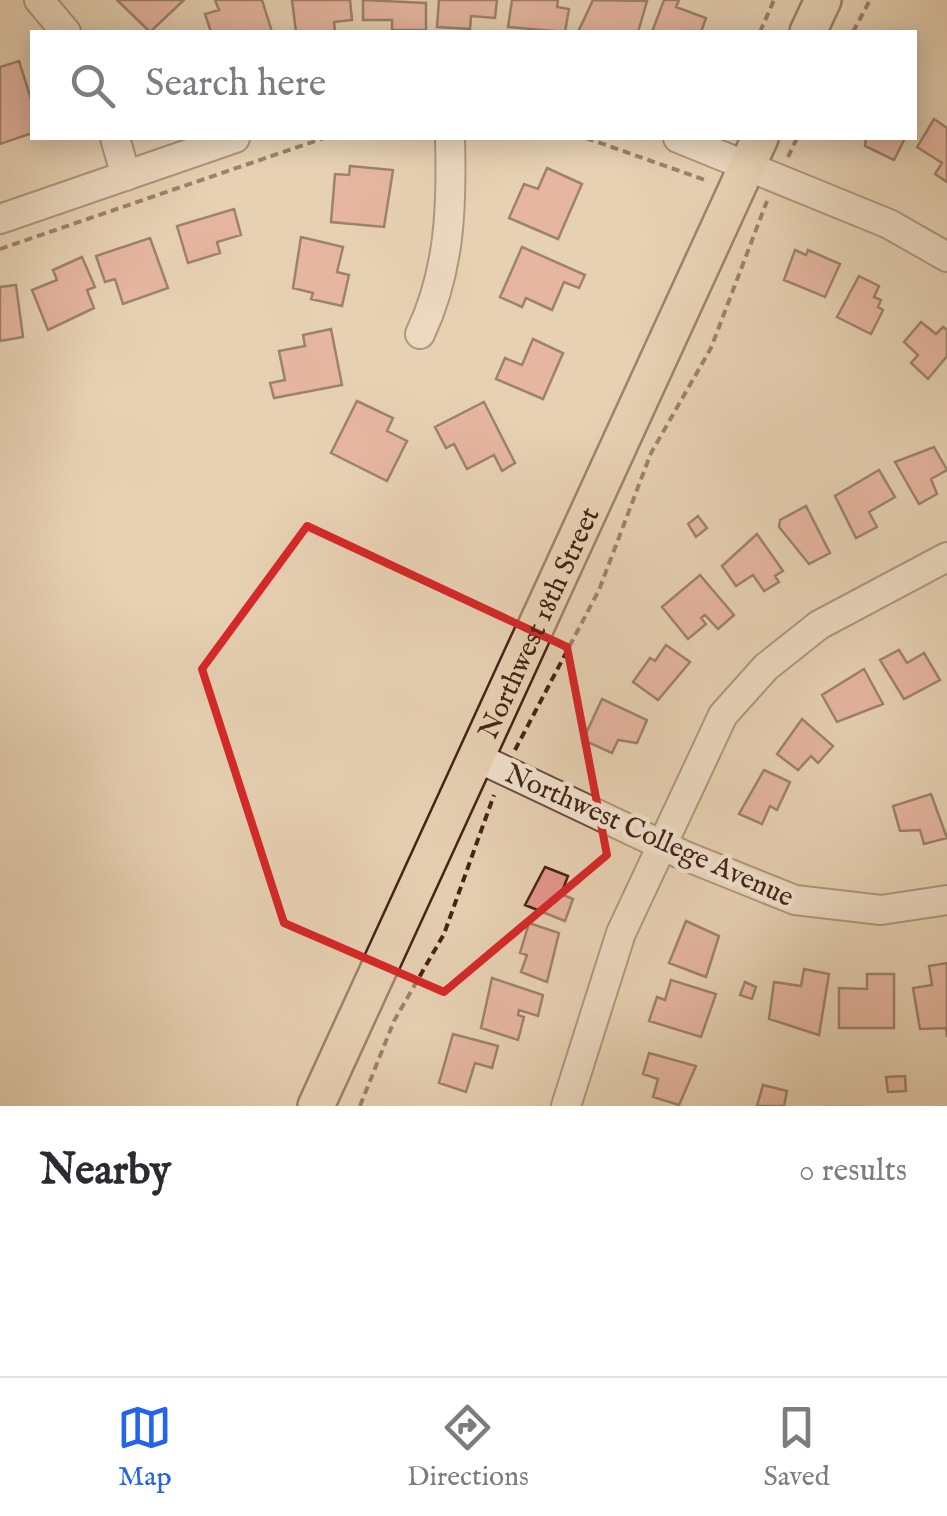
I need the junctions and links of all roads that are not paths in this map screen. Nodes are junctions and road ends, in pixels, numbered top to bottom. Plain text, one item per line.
1 (39, 0) edge
2 (823, 0) edge
3 (64, 30) edge
4 (809, 30) edge
5 (116, 140) edge
6 (229, 140) edge
7 (450, 140) edge
8 (682, 140) edge
9 (126, 176) junction
10 (757, 176) edge
11 (0, 219) edge
12 (947, 258) edge
13 (420, 334) dead end
14 (947, 558) edge
15 (489, 764) junction
16 (661, 844) junction
17 (947, 900) edge
18 (316, 1106) edge
19 (566, 1106) edge

1 - 3 street
2 - 4 main road
5 - 9 street
6 - 9 street
7 - 13 street
8 - 10 street
9 - 11 street
10 - 12 street
10 - 15 main road, Northwest 18th Street
14 - 16 street
15 - 16 street, Northwest College Avenue
15 - 18 main road, Northwest 18th Street
16 - 17 street, Northwest College Avenue
16 - 19 street

